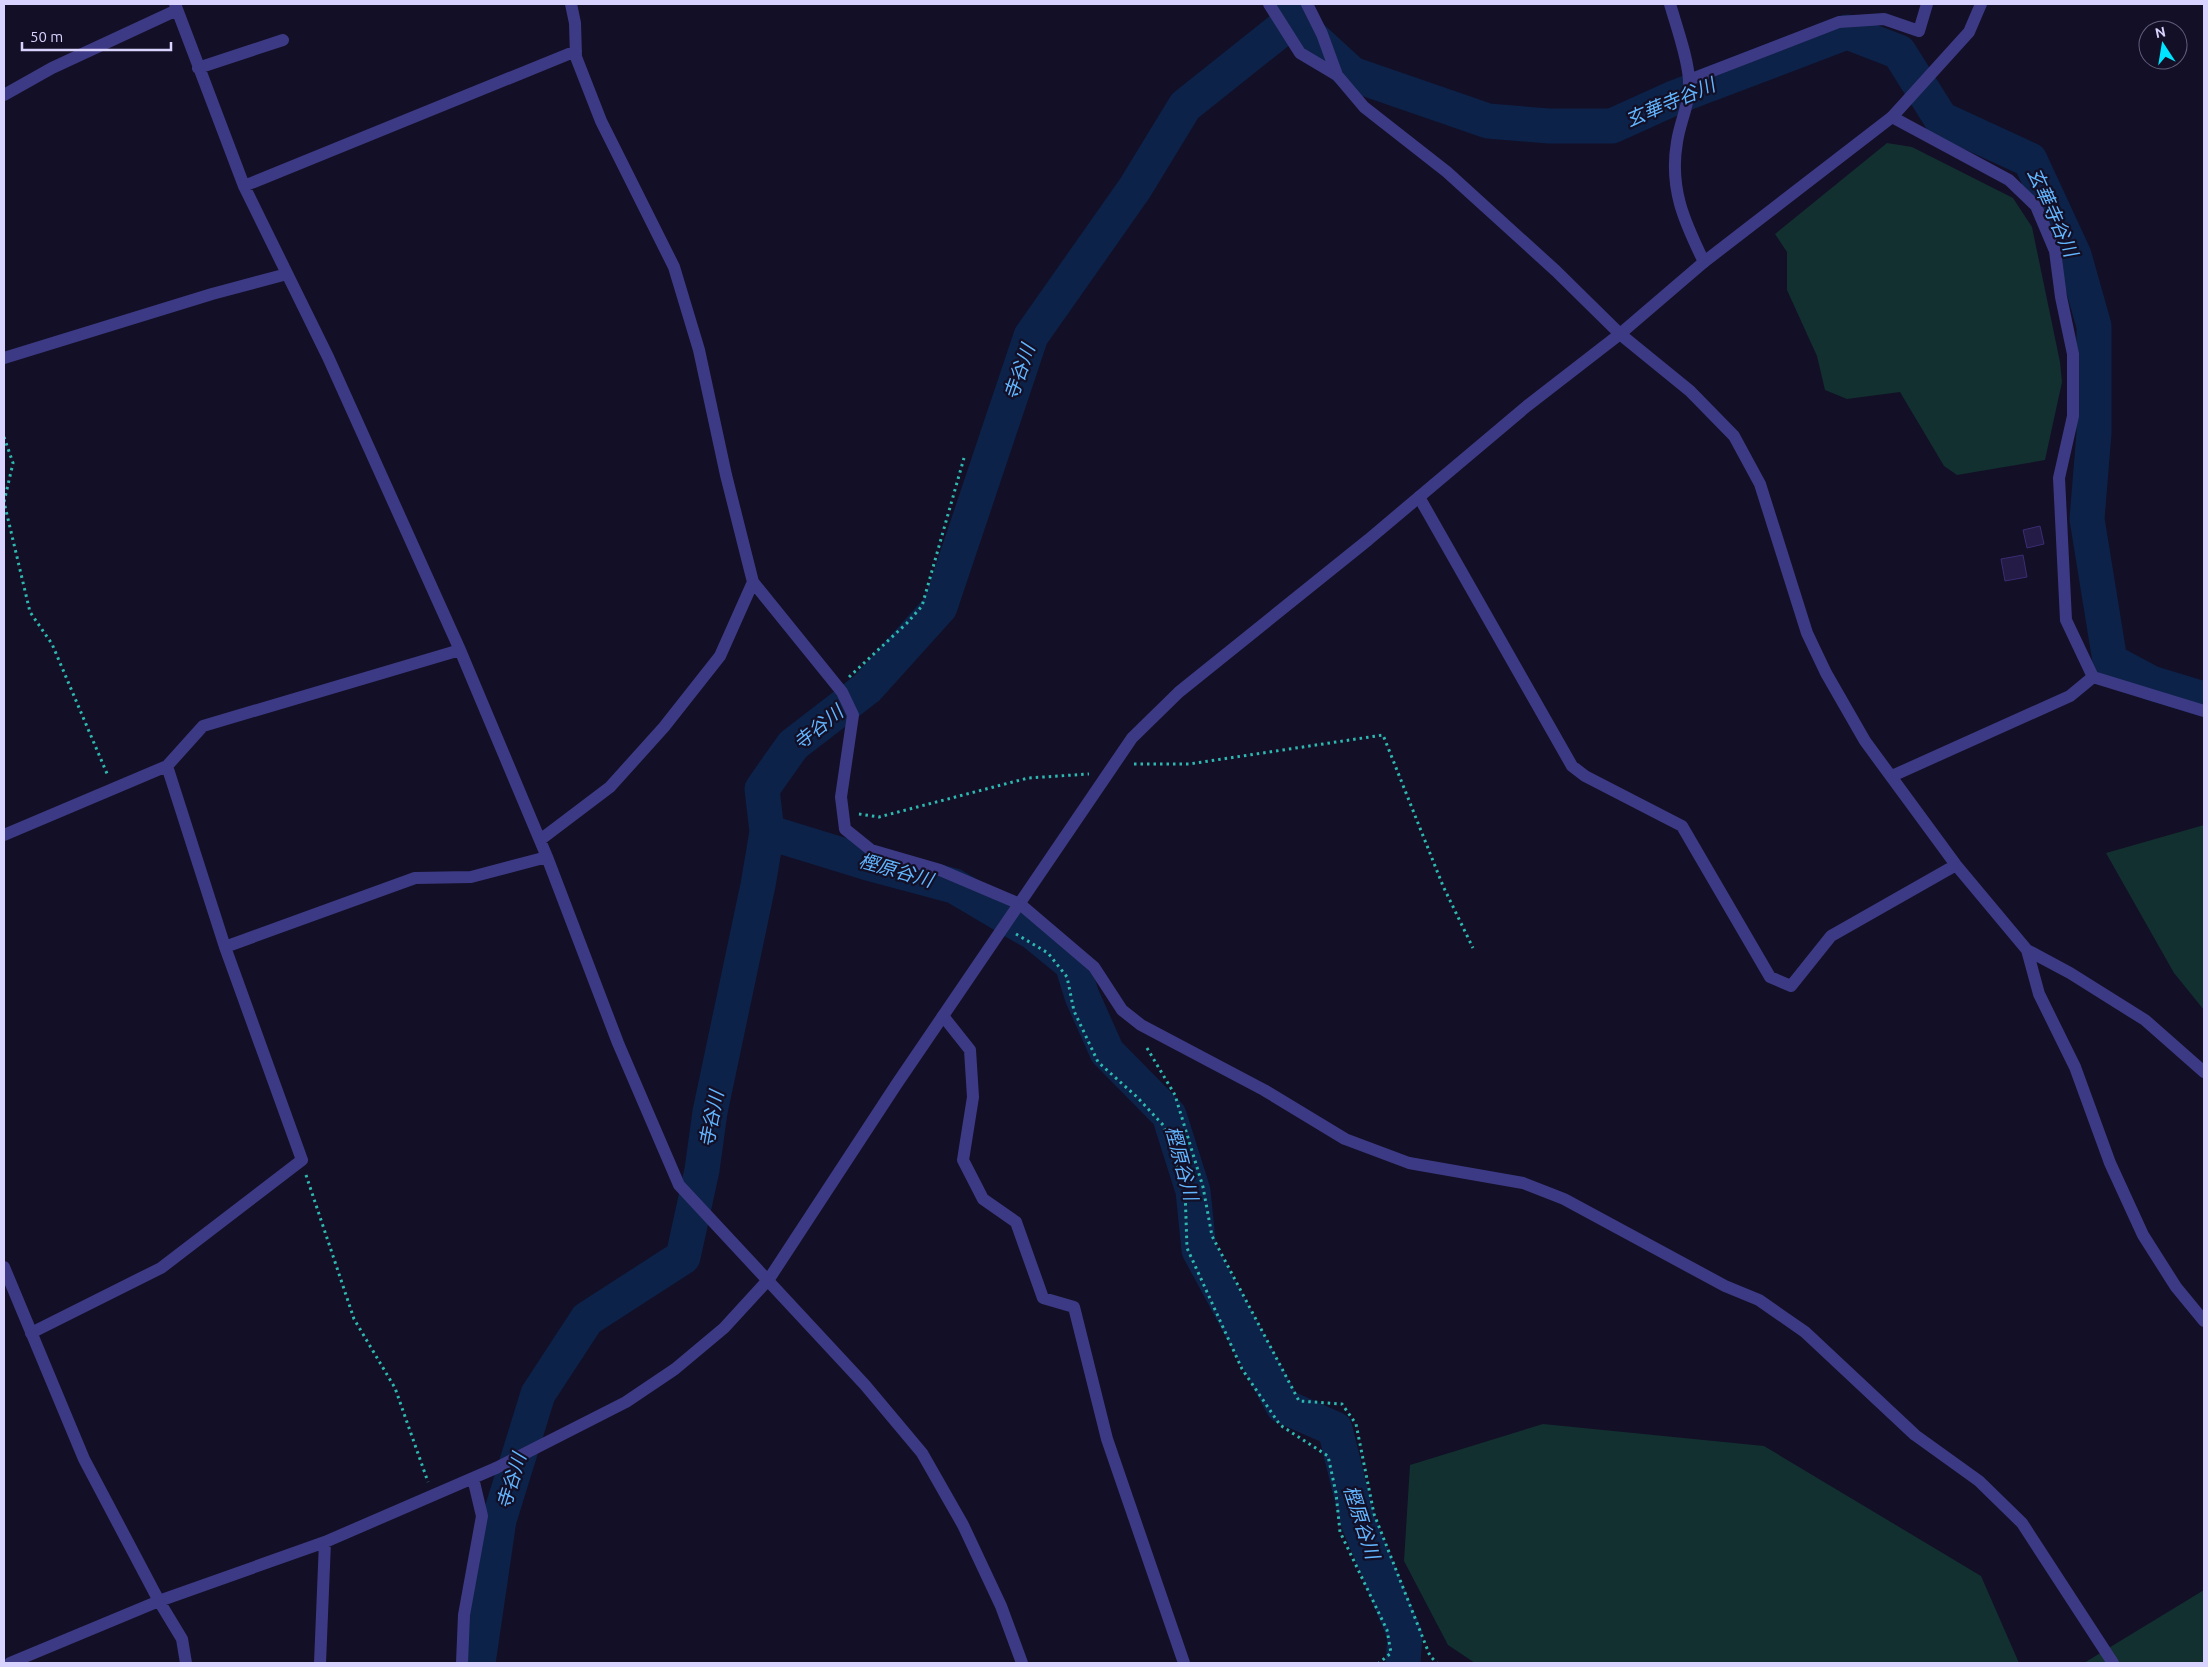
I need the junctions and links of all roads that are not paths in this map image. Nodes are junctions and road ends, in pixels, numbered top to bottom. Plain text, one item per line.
1 (572, 4) edge
2 (1268, 4) edge
3 (1307, 4) edge
4 (1670, 4) edge
5 (1927, 4) edge
6 (1981, 4) edge
7 (176, 7) edge
8 (283, 40) dead end
9 (576, 52) junction
10 (198, 68) junction
11 (1337, 76) junction
12 (1689, 80) junction
13 (4, 95) edge
14 (1892, 117) junction
15 (244, 186) junction
16 (1704, 262) junction
17 (287, 274) junction
18 (1620, 334) junction
19 (4, 358) edge
20 (1419, 497) junction
21 (753, 582) junction
22 (460, 650) junction
23 (2093, 677) junction
24 (2204, 711) edge
25 (167, 766) junction
26 (1892, 776) junction
27 (4, 835) edge
28 (540, 840) junction
29 (547, 857) junction
30 (1956, 865) junction
31 (1020, 904) junction
32 (225, 947) junction
33 (2027, 950) junction
34 (943, 1016) junction
35 (2204, 1072) edge
36 (4, 1267) edge
37 (769, 1279) junction
38 (2204, 1321) edge
39 (31, 1332) junction
40 (473, 1478) junction
41 (325, 1542) junction
42 (159, 1601) junction
43 (184, 1662) edge
44 (10, 1663) edge
45 (320, 1663) edge
46 (462, 1663) edge
47 (1022, 1663) edge
48 (1184, 1663) edge
49 (2113, 1663) edge

1 - 9 street
2 - 11 street
3 - 11 street
4 - 12 street
5 - 12 street
6 - 14 street
7 - 10 street
7 - 13 street
8 - 10 street
9 - 15 street
9 - 21 street
10 - 15 street
11 - 18 street
12 - 16 street
14 - 16 street
14 - 23 street
15 - 17 street
16 - 18 street
17 - 19 street
17 - 22 street
18 - 20 street
18 - 26 street
20 - 30 street
20 - 31 street
21 - 28 street
21 - 31 street
22 - 25 street
22 - 28 street
23 - 24 street
23 - 26 street
25 - 27 street
25 - 32 street
26 - 30 street
28 - 29 street
29 - 32 street
29 - 37 street
30 - 33 street
31 - 34 street
31 - 49 street
32 - 39 street
33 - 35 street
33 - 38 street
34 - 37 street
34 - 48 street
36 - 39 street
37 - 40 street
37 - 47 street
39 - 42 street
40 - 41 street
40 - 46 street
41 - 42 street
41 - 45 street
42 - 43 street
42 - 44 street

